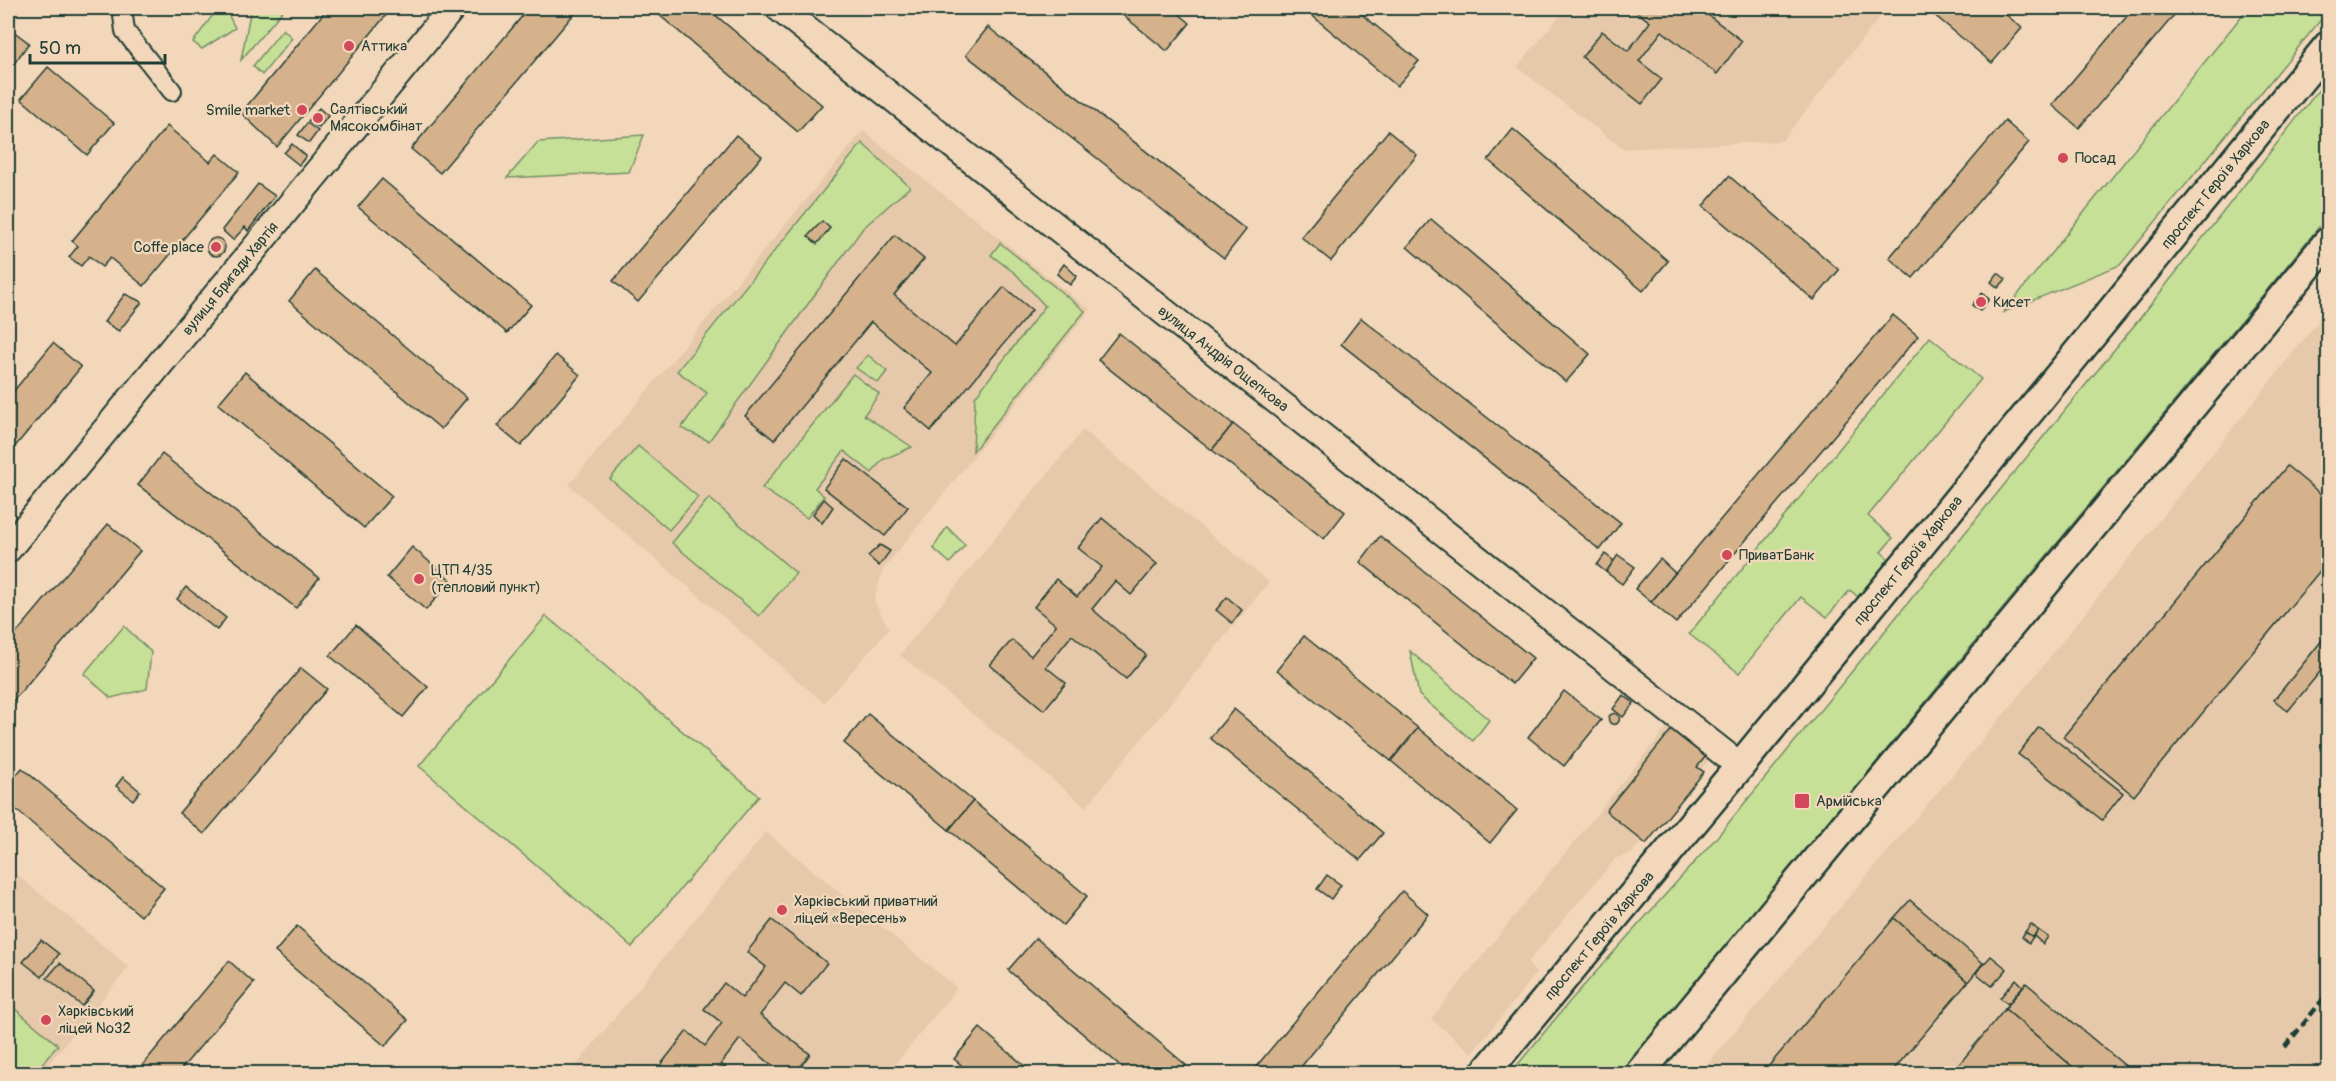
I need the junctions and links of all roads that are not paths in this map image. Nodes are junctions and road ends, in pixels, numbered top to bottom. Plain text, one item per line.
1 (122, 8) edge
2 (452, 8) edge
3 (778, 8) edge
4 (2328, 46) edge
5 (172, 91) dead end
6 (2328, 242) edge
7 (8, 549) edge
8 (1740, 766) junction
9 (1484, 1074) edge
10 (1639, 1074) edge

1 - 5 street
2 - 7 street, вулиця Бригади Хартія
3 - 8 street, вулиця Андрія Ощепкова
4 - 8 main road, проспект Героїв Харкова
6 - 10 main road
8 - 9 main road, проспект Героїв Харкова

